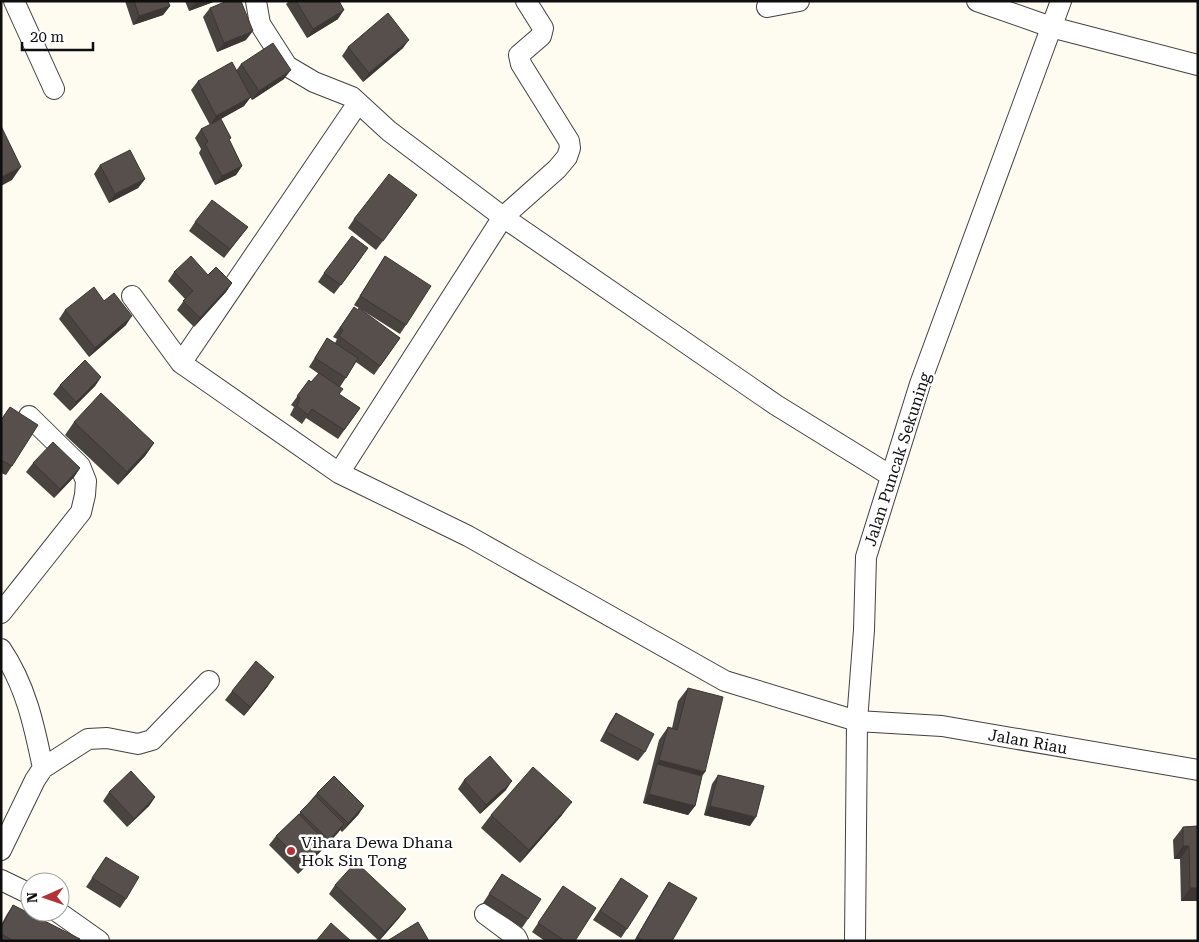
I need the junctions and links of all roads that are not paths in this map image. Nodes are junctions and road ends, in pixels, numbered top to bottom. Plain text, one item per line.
1 (14, 1) edge
2 (256, 1) edge
3 (526, 1) edge
4 (799, 1) edge
5 (977, 1) edge
6 (1061, 1) edge
7 (766, 7) dead end
8 (1051, 27) junction
9 (1198, 65) edge
10 (54, 89) dead end
11 (358, 103) junction
12 (503, 217) junction
13 (132, 296) dead end
14 (181, 363) junction
15 (29, 416) dead end
16 (339, 473) junction
17 (891, 476) junction
18 (1, 613) edge
19 (1, 649) edge
20 (209, 681) dead end
21 (857, 721) junction
22 (43, 768) junction
23 (1198, 770) edge
24 (1, 850) edge
25 (1, 880) edge
26 (20, 889) edge
27 (485, 914) dead end
28 (70, 922) edge
29 (90, 938) edge
30 (518, 941) edge
31 (855, 941) edge

1 - 10 street
2 - 11 street
3 - 12 street
4 - 7 street
5 - 8 street
6 - 8 street, Jalan Puncak Sekuning
8 - 9 street
8 - 17 street, Jalan Puncak Sekuning
11 - 12 street
11 - 14 street
12 - 16 street
12 - 17 street
13 - 14 street, Jalan Riau
14 - 16 street, Jalan Riau
15 - 18 street
16 - 21 street, Jalan Riau
17 - 21 street, Jalan Puncak Sekuning
19 - 22 street
20 - 22 street
21 - 23 street, Jalan Riau
21 - 31 street, Jalan Puncak Sekuning
22 - 24 street
25 - 26 street
27 - 30 street
28 - 29 street

